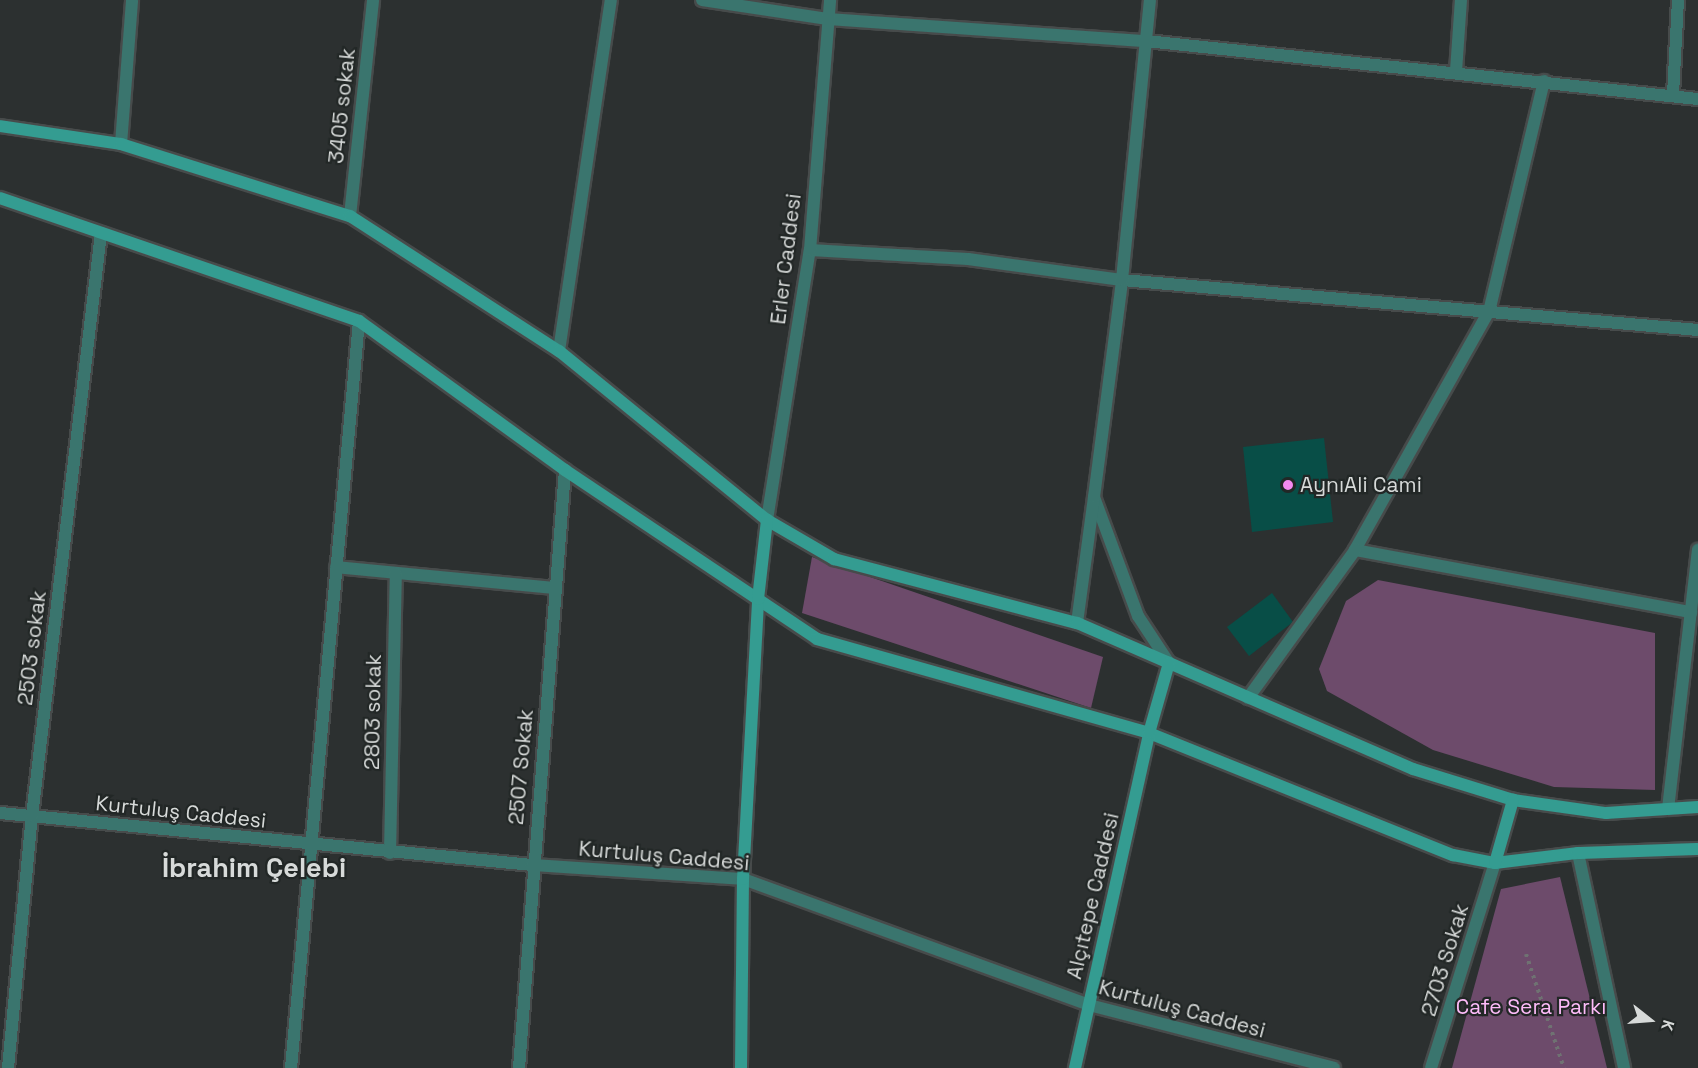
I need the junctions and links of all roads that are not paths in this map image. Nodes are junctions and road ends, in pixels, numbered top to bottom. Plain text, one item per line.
1 (132, 0) edge
2 (373, 0) edge
3 (611, 0) edge
4 (702, 0) edge
5 (830, 0) edge
6 (1150, 0) edge
7 (1461, 0) edge
8 (1678, 0) edge
9 (828, 19) junction
10 (1146, 41) junction
11 (1456, 71) junction
12 (1544, 81) junction
13 (1673, 95) junction
14 (1698, 99) edge
15 (0, 126) edge
16 (121, 144) junction
17 (0, 198) edge
18 (350, 216) junction
19 (101, 232) junction
20 (810, 250) junction
21 (1122, 280) junction
22 (1489, 311) junction
23 (358, 321) junction
24 (1698, 330) edge
25 (559, 351) junction
26 (565, 470) junction
27 (1094, 496) junction
28 (767, 520) junction
29 (1355, 550) junction
30 (1698, 550) edge
31 (336, 567) junction
32 (396, 573) junction
33 (556, 588) junction
34 (758, 599) junction
35 (1691, 612) junction
36 (1077, 623) junction
37 (1169, 663) junction
38 (1248, 698) junction
39 (1149, 733) junction
40 (1513, 800) junction
41 (1698, 807) edge
42 (1668, 809) junction
43 (0, 813) edge
44 (32, 816) junction
45 (310, 845) junction
46 (1698, 849) edge
47 (390, 853) junction
48 (1578, 853) junction
49 (1495, 863) junction
50 (532, 865) junction
51 (742, 879) junction
52 (1089, 1005) junction
53 (8, 1068) edge
54 (291, 1068) edge
55 (519, 1068) edge
56 (741, 1068) edge
57 (1075, 1068) edge
58 (1334, 1068) edge
59 (1431, 1068) edge
60 (1624, 1068) edge

1 - 16 street
2 - 18 street, 3405 sokak
3 - 25 street
4 - 9 street
5 - 9 street, Erler Caddesi
6 - 10 street
7 - 11 street
8 - 13 street
9 - 10 street
9 - 20 street, Erler Caddesi
10 - 11 street
10 - 21 street
11 - 12 street
12 - 13 street
12 - 22 street
13 - 14 street
15 - 16 main road
16 - 18 main road
17 - 19 main road
18 - 25 main road
19 - 23 main road
19 - 44 street, 2503 sokak
20 - 21 street
20 - 28 street, Erler Caddesi
21 - 22 street
21 - 27 street
22 - 24 street
22 - 29 street
23 - 26 main road
23 - 31 street
25 - 28 main road
26 - 33 street, 2507 Sokak
26 - 34 main road
27 - 36 street
27 - 37 street
28 - 34 main road
28 - 36 main road
29 - 35 street
29 - 38 street
30 - 35 street
31 - 32 street
31 - 45 street
32 - 33 street
32 - 47 street, 2803 sokak
33 - 50 street, 2507 Sokak
34 - 39 main road
34 - 51 main road
35 - 42 street
36 - 37 main road
37 - 38 main road
37 - 39 main road, Alçıtepe Caddesi
38 - 40 main road
39 - 49 main road
39 - 52 main road, Alçıtepe Caddesi
40 - 42 main road
40 - 49 main road
41 - 42 main road
43 - 44 street, Kurtuluş Caddesi
44 - 45 street, Kurtuluş Caddesi
44 - 53 street, 2503 sokak
45 - 47 street, Kurtuluş Caddesi
45 - 54 street
46 - 48 main road
47 - 50 street, Kurtuluş Caddesi
48 - 49 main road
48 - 60 street
49 - 59 street, 2703 Sokak
50 - 51 street, Kurtuluş Caddesi
50 - 55 street, 2507 Sokak
51 - 52 street, Kurtuluş Caddesi
51 - 56 main road
52 - 57 main road, Alçıtepe Caddesi
52 - 58 street, Kurtuluş Caddesi

